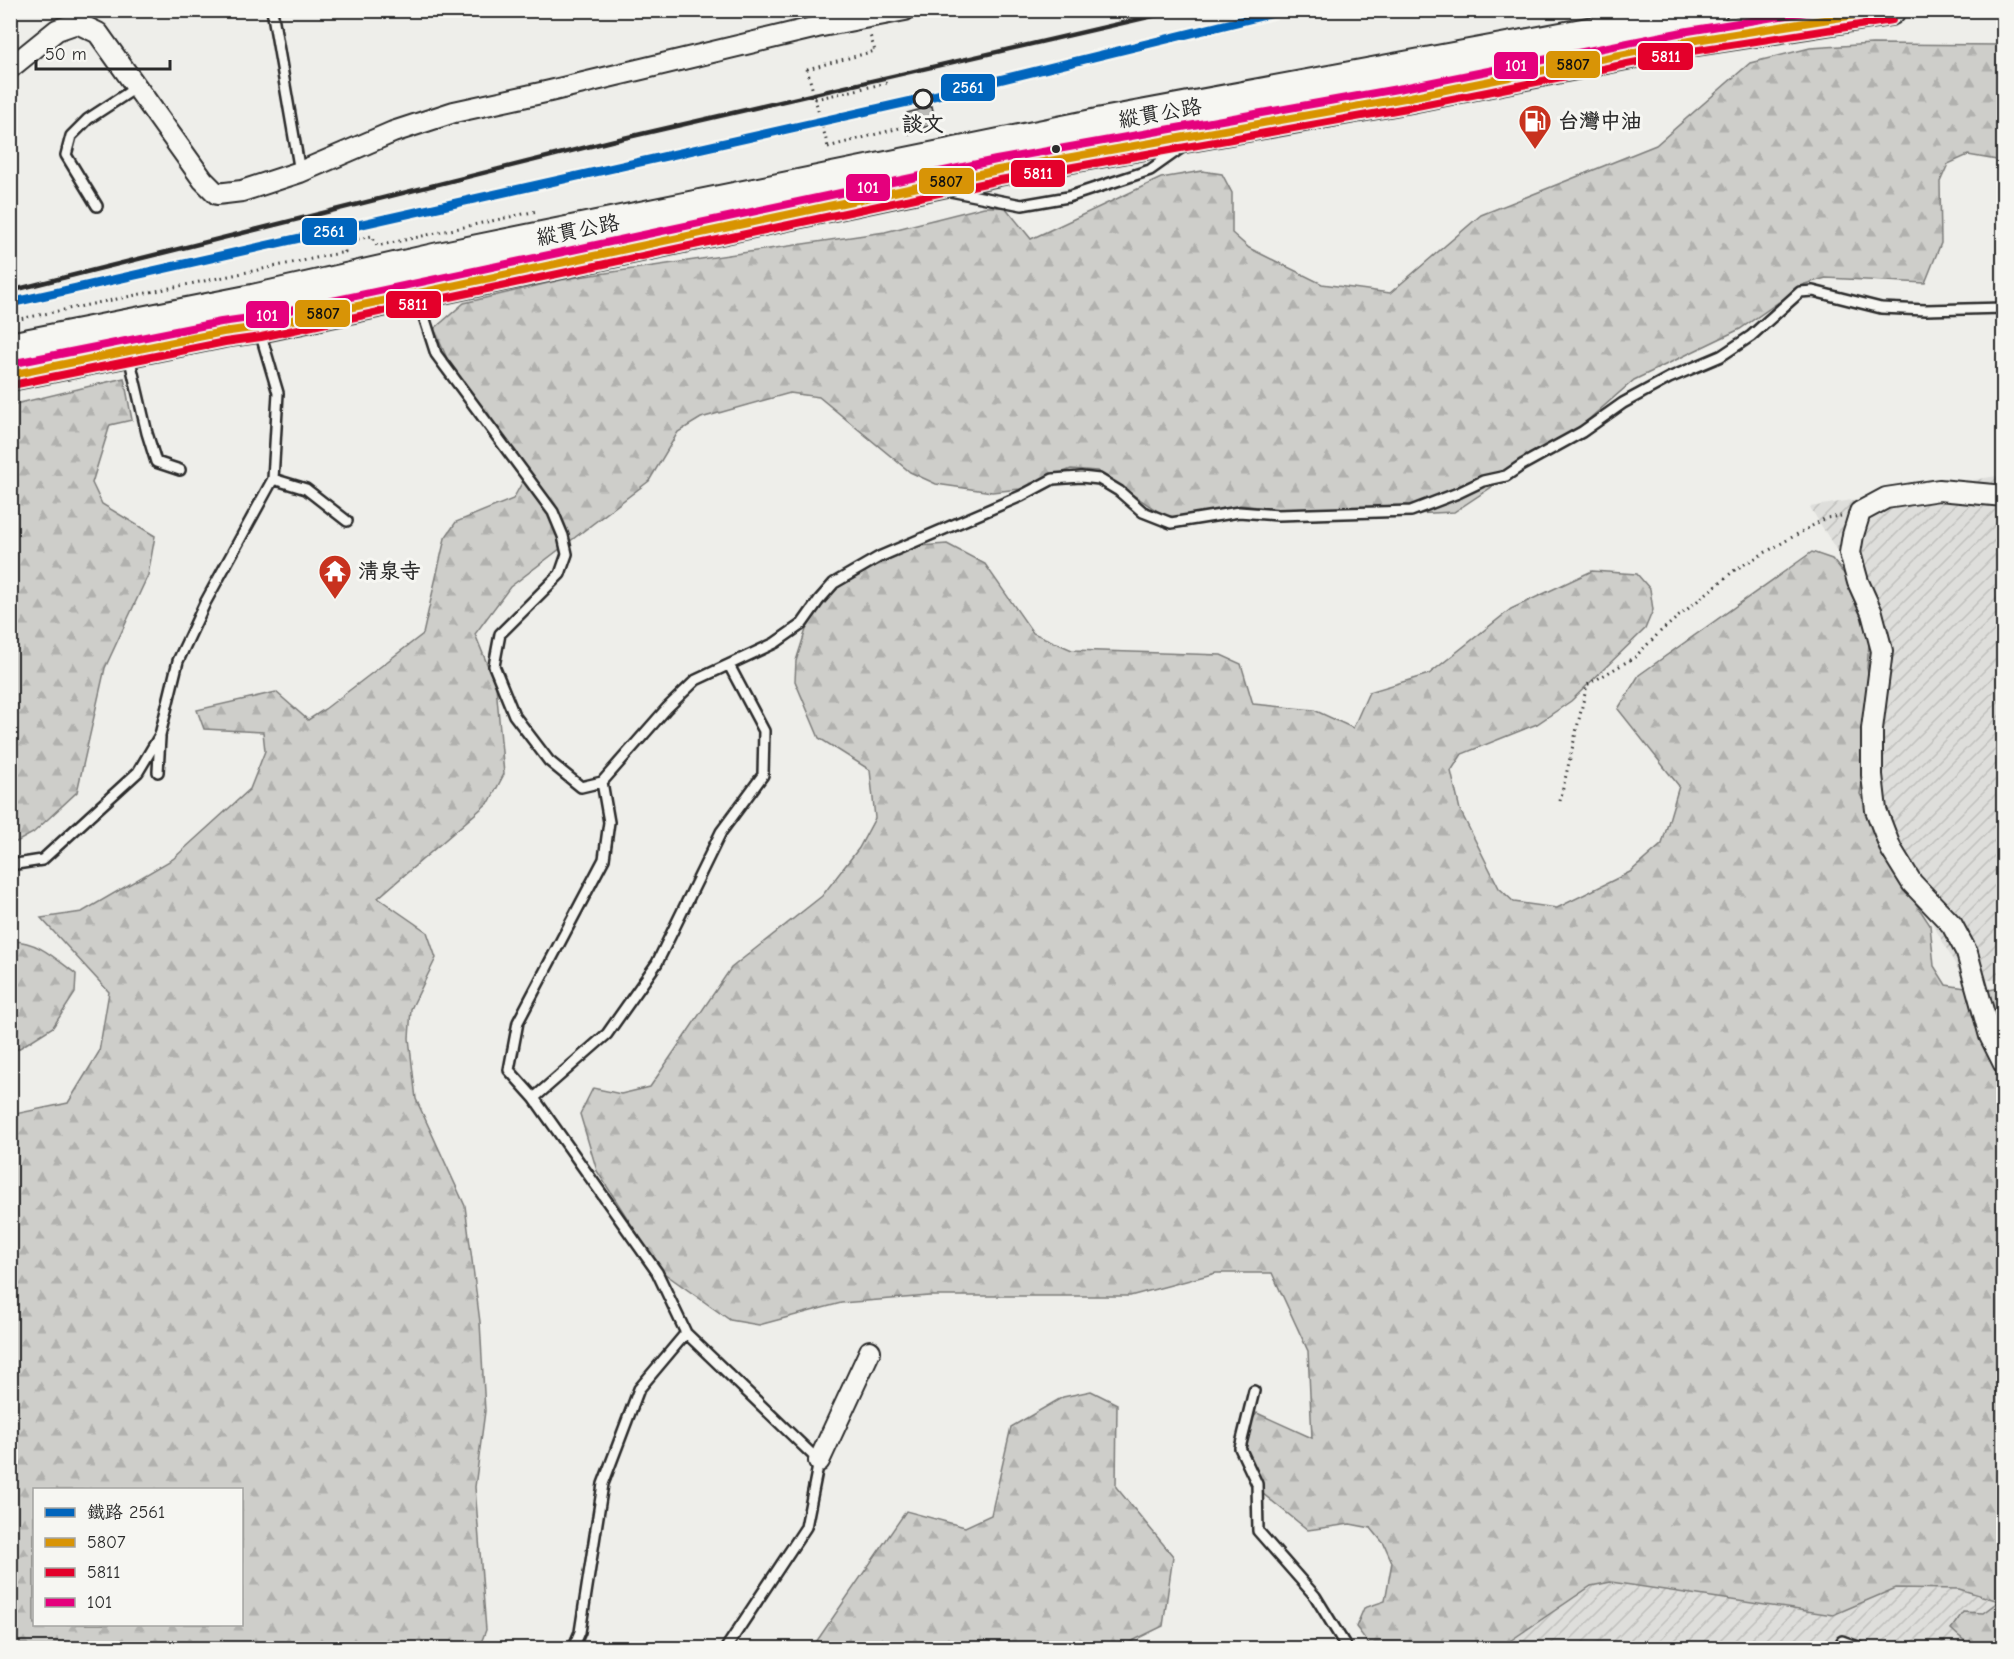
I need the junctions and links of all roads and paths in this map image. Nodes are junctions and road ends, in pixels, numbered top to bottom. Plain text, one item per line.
1 (272, 10) edge
2 (905, 10) edge
3 (1712, 10) edge
4 (1890, 10) edge
5 (815, 19) edge
6 (875, 51) dead end
7 (1544, 56) junction
8 (10, 68) edge
9 (887, 83) dead end
10 (137, 87) junction
11 (815, 99) junction
12 (1204, 133) junction
13 (920, 134) dead end
14 (998, 158) junction
15 (300, 172) junction
16 (924, 186) junction
17 (97, 206) dead end
18 (537, 211) dead end
19 (417, 293) junction
20 (2004, 308) edge
21 (256, 314) junction
22 (10, 321) edge
23 (10, 348) edge
24 (128, 351) junction
25 (10, 375) edge
26 (180, 470) dead end
27 (273, 478) junction
28 (2004, 495) edge
29 (1860, 512) junction
30 (347, 521) dead end
31 (729, 665) junction
32 (160, 735) junction
33 (158, 772) dead end
34 (602, 782) junction
35 (1560, 801) dead end
36 (10, 865) edge
37 (2004, 1064) edge
38 (534, 1098) junction
39 (686, 1333) junction
40 (870, 1351) dead end
41 (1254, 1391) dead end
42 (819, 1461) junction
43 (1842, 1641) dead end
44 (573, 1648) edge
45 (726, 1648) edge
46 (1347, 1648) edge
47 (1861, 1648) edge

1 - 15 lane
2 - 5 street
3 - 7 main road, 縱貫公路
4 - 7 main road, 縱貫公路
5 - 15 street
6 - 11 path, bridge
7 - 12 main road, 縱貫公路
7 - 14 main road, 縱貫公路
8 - 10 street
9 - 11 path
10 - 15 street
10 - 17 lane
11 - 13 path, bridge
12 - 14 main road, 縱貫公路
12 - 16 lane
14 - 16 main road, 縱貫公路
14 - 21 main road, 縱貫公路
16 - 19 main road, 縱貫公路
18 - 22 path
19 - 21 main road, 縱貫公路
19 - 34 lane
20 - 31 lane
21 - 23 main road, 縱貫公路
21 - 24 main road, 縱貫公路
21 - 27 lane
24 - 25 main road, 縱貫公路
24 - 26 lane
27 - 30 lane
27 - 32 lane
28 - 29 street
29 - 35 path
29 - 37 street
31 - 34 lane
31 - 38 lane
32 - 33 lane
32 - 36 lane
34 - 38 lane
38 - 39 lane
39 - 42 lane
39 - 44 lane
40 - 42 street
41 - 46 lane
42 - 45 lane
43 - 47 lane

